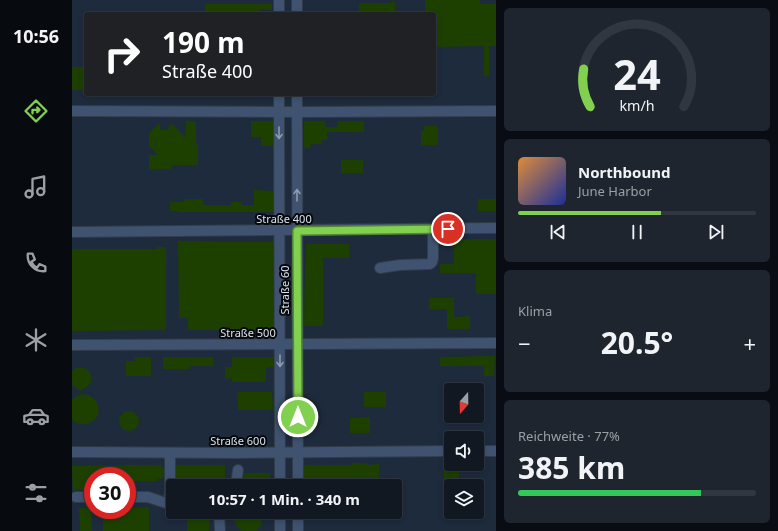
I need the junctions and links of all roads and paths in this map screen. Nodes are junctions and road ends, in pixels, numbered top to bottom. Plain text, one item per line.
1 (279, 0) edge
2 (297, 0) edge
3 (279, 12) edge
4 (297, 12) edge
5 (279, 96) edge
6 (297, 96) edge
7 (72, 111) edge
8 (496, 111) edge
9 (279, 112) junction
10 (297, 112) junction
11 (496, 228) edge
12 (432, 229) junction
13 (280, 231) junction
14 (297, 231) junction
15 (72, 232) edge
16 (380, 268) dead end
17 (496, 343) edge
18 (72, 345) edge
19 (280, 345) junction
20 (298, 345) junction
21 (444, 451) edge
22 (484, 451) edge
23 (496, 451) edge
24 (72, 452) edge
25 (170, 452) junction
26 (280, 453) junction
27 (297, 453) junction
28 (238, 470) dead end
29 (170, 479) edge
30 (237, 479) edge
31 (280, 479) edge
32 (298, 479) edge
33 (76, 496) dead end
34 (84, 496) edge
35 (136, 497) edge
36 (166, 503) edge
37 (219, 519) edge
38 (280, 519) edge
39 (298, 519) edge
40 (220, 531) edge
41 (280, 531) edge
42 (298, 531) edge

1 - 3 street
2 - 4 street
5 - 9 street
6 - 10 street, Straße 60
7 - 9 street
8 - 10 street
9 - 10 street
9 -> 13 street
14 -> 10 street, Straße 60
11 - 12 street, Straße 400
12 - 14 street, Straße 400
12 - 16 street
13 - 14 street, Straße 400
13 - 15 street, Straße 400
13 - 19 street
14 - 20 street, Straße 60
17 - 20 street, Straße 500
18 - 19 street, Straße 500
19 - 20 street, Straße 500
19 -> 26 street
20 - 27 street, Straße 60
21 - 27 street, Straße 600
22 - 23 street
24 - 25 street, Straße 600
25 - 26 street, Straße 600
25 - 29 street
26 - 27 street, Straße 600
26 - 31 street
27 - 32 street, Straße 60
28 - 30 street
33 - 34 street
35 - 36 street
37 - 40 street
38 - 41 street
39 - 42 street

